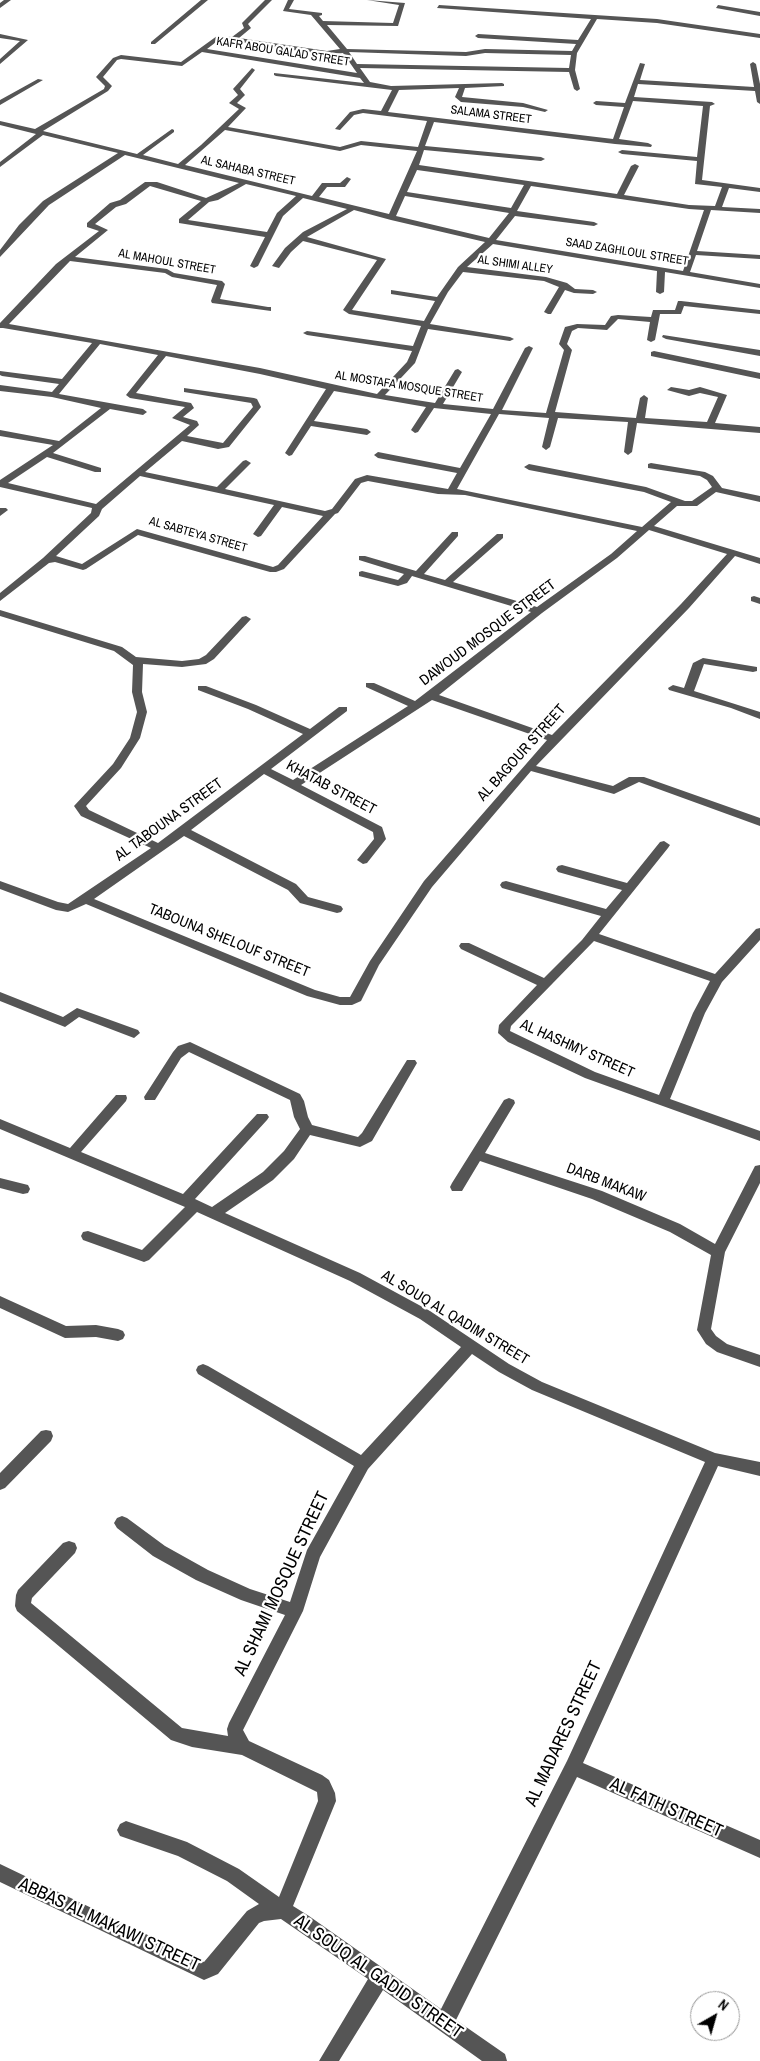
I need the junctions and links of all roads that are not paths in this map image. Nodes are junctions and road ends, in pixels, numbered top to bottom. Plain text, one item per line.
1 (8, 0) edge
2 (205, 0) edge
3 (269, 0) edge
4 (292, 0) edge
5 (370, 0) edge
6 (0, 6) edge
7 (439, 7) dead end
8 (718, 7) dead end
9 (313, 13) junction
10 (760, 14) edge
11 (332, 15) dead end
12 (351, 16) dead end
13 (595, 17) junction
14 (399, 19) junction
15 (320, 23) junction
16 (0, 36) edge
17 (478, 36) dead end
18 (760, 36) edge
19 (234, 39) junction
20 (580, 42) junction
21 (154, 43) dead end
22 (200, 50) junction
23 (345, 51) junction
24 (574, 53) junction
25 (0, 62) edge
26 (642, 64) dead end
27 (753, 64) dead end
28 (355, 66) junction
29 (252, 70) dead end
30 (572, 70) junction
31 (757, 72) edge
32 (276, 74) dead end
33 (362, 76) junction
34 (40, 80) dead end
35 (636, 82) junction
36 (502, 85) dead end
37 (370, 86) junction
38 (462, 86) junction
39 (392, 88) junction
40 (577, 89) dead end
41 (758, 89) edge
42 (596, 102) dead end
43 (629, 102) junction
44 (760, 102) edge
45 (0, 103) edge
46 (545, 110) dead end
47 (384, 113) junction
48 (431, 119) junction
49 (0, 122) edge
50 (224, 128) junction
51 (338, 129) dead end
52 (172, 131) dead end
53 (39, 133) junction
54 (616, 142) junction
55 (648, 145) dead end
56 (420, 149) junction
57 (0, 152) edge
58 (622, 152) dead end
59 (123, 153) junction
60 (15, 154) junction
61 (138, 156) junction
62 (541, 159) dead end
63 (701, 159) junction
64 (0, 165) edge
65 (180, 166) junction
66 (635, 166) dead end
67 (415, 167) junction
68 (347, 178) dead end
69 (245, 182) junction
70 (528, 184) junction
71 (726, 186) junction
72 (760, 190) edge
73 (403, 194) junction
74 (302, 196) junction
75 (619, 197) junction
76 (314, 198) junction
77 (206, 200) junction
78 (353, 208) junction
79 (708, 209) junction
80 (718, 210) junction
81 (760, 211) edge
82 (513, 212) junction
83 (391, 218) junction
84 (594, 224) dead end
85 (270, 235) junction
86 (301, 238) junction
87 (491, 241) junction
88 (693, 253) junction
89 (0, 255) edge
90 (760, 257) edge
91 (68, 258) junction
92 (254, 266) dead end
93 (276, 266) dead end
94 (462, 269) junction
95 (661, 269) junction
96 (686, 272) junction
97 (564, 285) junction
98 (760, 287) edge
99 (394, 292) dead end
100 (593, 292) dead end
101 (660, 292) dead end
102 (440, 300) junction
103 (268, 309) dead end
104 (548, 312) dead end
105 (760, 312) edge
106 (655, 320) junction
107 (426, 325) junction
108 (2, 326) edge
109 (307, 333) dead end
110 (666, 337) dead end
111 (510, 338) dead end
112 (651, 340) dead end
113 (98, 341) junction
114 (529, 348) dead end
115 (417, 349) junction
116 (164, 353) junction
117 (760, 353) edge
118 (654, 354) dead end
119 (458, 372) dead end
120 (2, 373) dead end
121 (760, 376) edge
122 (64, 382) junction
123 (0, 388) edge
124 (331, 388) junction
125 (187, 390) dead end
126 (671, 390) dead end
127 (54, 395) junction
128 (378, 397) junction
129 (644, 398) dead end
130 (104, 405) junction
131 (434, 405) junction
132 (143, 412) dead end
133 (496, 412) junction
134 (552, 415) junction
135 (636, 420) junction
136 (309, 422) junction
137 (710, 424) junction
138 (415, 430) dead end
139 (760, 430) edge
140 (367, 432) dead end
141 (0, 433) edge
142 (182, 438) junction
143 (61, 444) junction
144 (546, 447) dead end
145 (628, 452) dead end
146 (290, 453) dead end
147 (46, 454) junction
148 (378, 455) dead end
149 (246, 463) dead end
150 (651, 466) dead end
151 (529, 467) dead end
152 (98, 470) dead end
153 (461, 471) junction
154 (139, 473) junction
155 (0, 484) edge
156 (718, 489) junction
157 (219, 490) junction
158 (451, 492) junction
159 (760, 499) edge
160 (682, 502) junction
161 (280, 504) junction
162 (96, 508) junction
163 (330, 514) junction
164 (646, 528) junction
165 (258, 534) dead end
166 (455, 534) dead end
167 (500, 536) dead end
168 (733, 553) junction
169 (362, 558) dead end
170 (46, 560) junction
171 (760, 561) edge
172 (414, 573) junction
173 (362, 574) dead end
174 (447, 583) junction
175 (0, 598) edge
176 (538, 611) junction
177 (0, 613) edge
178 (246, 619) dead end
179 (134, 660) junction
180 (753, 669) dead end
181 (370, 685) dead end
182 (202, 688) dead end
183 (673, 688) dead end
184 (688, 693) junction
185 (431, 696) junction
186 (417, 706) junction
187 (343, 709) dead end
188 (760, 716) edge
189 (311, 734) junction
190 (554, 739) junction
191 (528, 767) junction
192 (263, 769) junction
193 (293, 784) junction
194 (760, 822) edge
195 (183, 831) junction
196 (664, 845) dead end
197 (158, 847) junction
198 (363, 860) dead end
199 (562, 869) dead end
200 (0, 885) edge
201 (506, 885) dead end
202 (630, 888) junction
203 (86, 900) junction
204 (337, 909) dead end
205 (609, 914) junction
206 (760, 932) edge
207 (591, 936) junction
208 (465, 946) dead end
209 (717, 979) junction
210 (545, 984) junction
211 (359, 994) joint
212 (0, 996) edge
213 (134, 1032) dead end
214 (411, 1063) dead end
215 (150, 1097) dead end
216 (121, 1098) dead end
217 (662, 1102) junction
218 (509, 1103) dead end
219 (262, 1117) dead end
220 (0, 1124) edge
221 (308, 1129) junction
222 (760, 1136) edge
223 (72, 1154) junction
224 (476, 1155) junction
225 (760, 1170) edge
226 (0, 1183) edge
227 (457, 1187) dead end
228 (23, 1188) dead end
229 (190, 1203) junction
230 (213, 1214) junction
231 (88, 1236) dead end
232 (718, 1252) junction
233 (0, 1302) edge
234 (118, 1335) dead end
235 (472, 1345) junction
236 (760, 1360) edge
237 (203, 1370) dead end
238 (46, 1436) dead end
239 (714, 1459) junction
240 (364, 1464) junction
241 (760, 1469) edge
242 (0, 1483) edge
243 (122, 1523) dead end
244 (68, 1548) dead end
245 (295, 1611) junction
246 (243, 1747) junction
247 (573, 1767) junction
248 (126, 1830) dead end
249 (760, 1849) edge
250 (0, 1873) edge
251 (282, 1910) junction
252 (380, 1977) junction
253 (444, 2023) junction
254 (328, 2061) edge
255 (498, 2061) edge

1 - 6 street
2 - 21 street
3 - 19 street
4 - 9 street
5 - 14 street
7 - 13 street
8 - 10 street
9 - 11 street
9 - 15 street
12 - 14 street
13 - 18 street
13 - 20 street
14 - 15 street
15 - 23 street
16 - 25 street
17 - 20 street
19 - 22 street
19 - 23 street
20 - 24 street
22 - 33 street, KAFR ABOU GALAD STREET
22 - 53 street
23 - 24 street
23 - 28 street
24 - 30 street
26 - 35 street
27 - 31 street
28 - 30 street
28 - 33 street
29 - 50 street
30 - 40 street
31 - 41 street
32 - 37 street
33 - 37 street
34 - 45 street
35 - 41 street
35 - 43 street
36 - 38 street
37 - 39 street
38 - 39 street
38 - 46 street
39 - 47 street
41 - 44 street
42 - 43 street
43 - 54 street
43 - 63 street
47 - 48 street, SALAMA STREET
47 - 51 street, SALAMA STREET
48 - 54 street, SALAMA STREET
48 - 56 street
49 - 53 street, AL SAHABA STREET
50 - 56 street
50 - 65 street
52 - 61 street
53 - 59 street, AL SAHABA STREET
53 - 60 street
54 - 55 street, SALAMA STREET
56 - 62 street
56 - 67 street
57 - 60 street
58 - 63 street
59 - 61 street, AL SAHABA STREET
59 - 89 street
60 - 64 street
61 - 65 street, AL SAHABA STREET
63 - 71 street
65 - 69 street, AL SAHABA STREET
66 - 75 street
67 - 70 street
67 - 73 street
68 - 76 street
69 - 74 street, AL SAHABA STREET
69 - 77 street
70 - 75 street
70 - 82 street
71 - 72 street
71 - 80 street
73 - 82 street
73 - 83 street
74 - 76 street, AL SAHABA STREET
74 - 85 street
75 - 79 street
76 - 78 street, AL SAHABA STREET
77 - 85 street
77 - 91 street
78 - 83 street, AL SAHABA STREET
78 - 86 street
79 - 80 street
79 - 88 street
80 - 81 street
82 - 84 street
82 - 87 street
83 - 87 street, AL SAHABA STREET
85 - 92 street
86 - 93 street
86 - 107 street
87 - 94 street
87 - 95 street, SAAD ZAGHLOUL STREET
88 - 90 street
88 - 96 street
91 - 103 street, AL MAHOUL STREET
91 - 108 street
94 - 97 street, AL SHIMI ALLEY
94 - 102 street
95 - 96 street, SAAD ZAGHLOUL STREET
95 - 101 street
96 - 98 street, SAAD ZAGHLOUL STREET
97 - 100 street, AL SHIMI ALLEY
97 - 104 street
99 - 102 street
102 - 107 street
105 - 106 street
106 - 112 street
106 - 134 street
107 - 111 street
107 - 115 street
108 - 113 street, AL MOSTAFA MOSQUE STREET
109 - 115 street
110 - 117 street
113 - 116 street, AL MOSTAFA MOSQUE STREET
113 - 122 street
114 - 133 street
115 - 128 street
116 - 124 street, AL MOSTAFA MOSQUE STREET
116 - 142 street
118 - 121 street
119 - 131 street
120 - 122 street
122 - 127 street
123 - 127 street
124 - 128 street, AL MOSTAFA MOSQUE STREET
124 - 136 street
125 - 142 street
126 - 137 street
127 - 130 street
128 - 131 street, AL MOSTAFA MOSQUE STREET
129 - 135 street
130 - 132 street
130 - 143 street
131 - 133 street, AL MOSTAFA MOSQUE STREET
131 - 138 street
133 - 134 street, AL MOSTAFA MOSQUE STREET
133 - 153 street
134 - 135 street, AL MOSTAFA MOSQUE STREET
134 - 144 street
135 - 137 street, AL MOSTAFA MOSQUE STREET
135 - 145 street
136 - 140 street
136 - 146 street
137 - 139 street, AL MOSTAFA MOSQUE STREET
141 - 143 street
142 - 154 street
143 - 147 street
147 - 152 street
147 - 155 street
148 - 153 street
149 - 157 street
150 - 156 street
151 - 160 street
153 - 158 street
154 - 157 street
154 - 162 street
155 - 162 street
156 - 159 street
156 - 160 street
157 - 161 street
158 - 163 street
158 - 164 street
160 - 164 street, DAWOUD MOSQUE STREET
161 - 163 street
161 - 165 street
162 - 170 street
163 - 170 street, AL SABTEYA STREET
164 - 168 street
164 - 176 street, DAWOUD MOSQUE STREET
166 - 172 street
167 - 174 street
168 - 171 street
168 - 190 street, AL BAGOUR STREET
169 - 172 street
170 - 175 street
172 - 173 street
172 - 174 street
174 - 176 street
176 - 185 street, DAWOUD MOSQUE STREET
177 - 179 street
178 - 179 street
179 - 197 street
180 - 184 street
181 - 186 street
182 - 189 street
183 - 184 street
184 - 188 street
185 - 186 street, DAWOUD MOSQUE STREET
185 - 190 street
186 - 193 street, DAWOUD MOSQUE STREET
187 - 189 street, AL TABOUNA STREET
189 - 192 street, AL TABOUNA STREET
190 - 191 street, AL BAGOUR STREET
191 - 194 street
191 - 211 street, AL BAGOUR STREET
192 - 193 street, KHATAB STREET
192 - 195 street, AL TABOUNA STREET
193 - 198 street, KHATAB STREET
195 - 197 street, AL TABOUNA STREET
195 - 204 street
196 - 202 street, AL HASHMY STREET
197 - 203 street, AL TABOUNA STREET
199 - 202 street
200 - 203 street, AL TABOUNA STREET
201 - 205 street
202 - 205 street, AL HASHMY STREET
203 - 211 street, TABOUNA SHELOUF STREET
205 - 207 street, AL HASHMY STREET
206 - 209 street
207 - 209 street
207 - 210 street, AL HASHMY STREET
208 - 210 street
209 - 217 street
210 - 217 street, AL HASHMY STREET
212 - 213 street
214 - 221 street
215 - 221 street
216 - 223 street
217 - 222 street, AL HASHMY STREET
218 - 224 street
219 - 229 street
220 - 223 street, AL SOUQ AL QADIM STREET
221 - 230 street
223 - 229 street, AL SOUQ AL QADIM STREET
224 - 227 street
224 - 232 street, DARB MAKAW
225 - 232 street
226 - 228 street
229 - 230 street, AL SOUQ AL QADIM STREET
229 - 231 street
230 - 235 street, AL SOUQ AL QADIM STREET
232 - 236 street
233 - 234 street
235 - 239 street, AL SOUQ AL QADIM STREET
235 - 240 street, AL SHAMI MOSQUE STREET
237 - 240 street
238 - 242 street
239 - 241 street, AL SOUQ AL QADIM STREET
239 - 247 street, AL MADARES STREET
240 - 245 street, AL SHAMI MOSQUE STREET
243 - 245 street
244 - 246 street
245 - 246 street, AL SHAMI MOSQUE STREET
246 - 251 street
247 - 249 street, AL FATH STREET
247 - 253 street, AL MADARES STREET
248 - 251 street, AL SOUQ AL GADID STREET
250 - 251 street, ABBAS AL MAKAWI STREET
251 - 252 street, AL SOUQ AL GADID STREET
252 - 253 street, AL SOUQ AL GADID STREET
252 - 254 street
253 - 255 street, AL SOUQ AL GADID STREET

